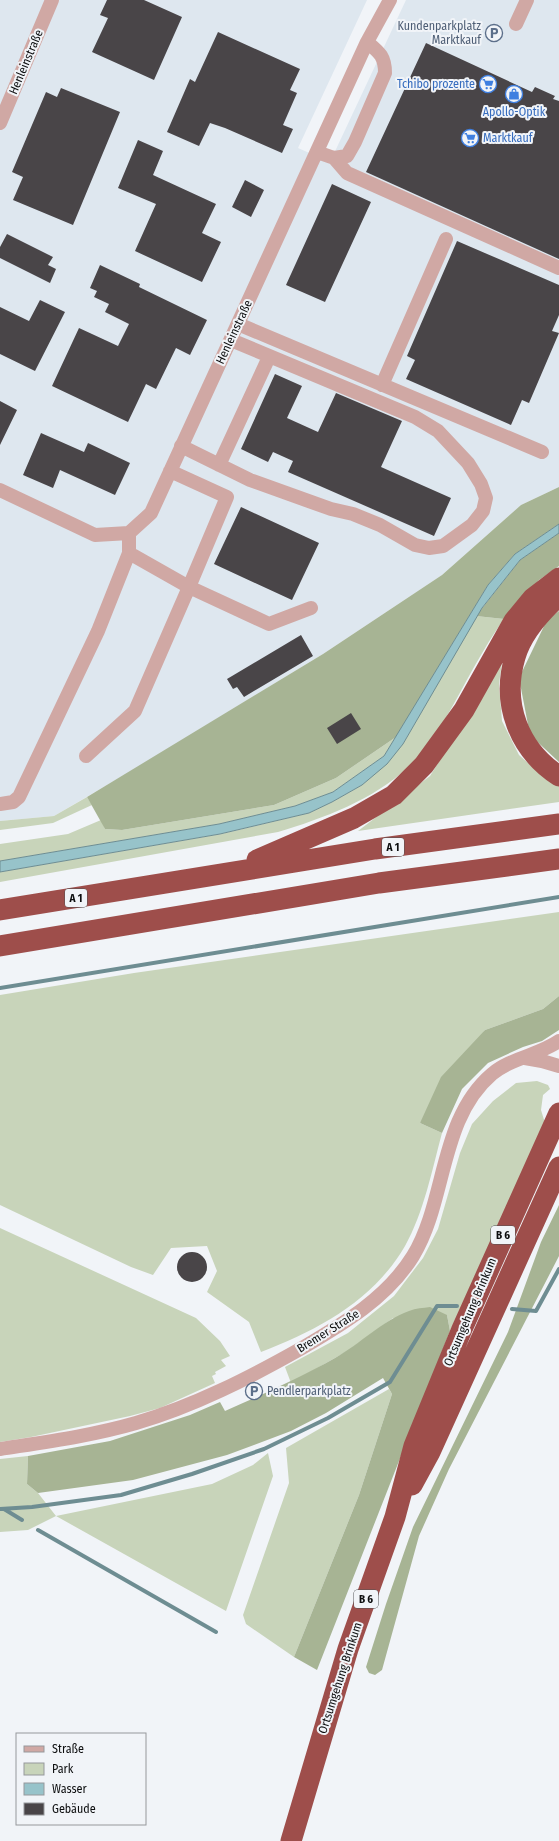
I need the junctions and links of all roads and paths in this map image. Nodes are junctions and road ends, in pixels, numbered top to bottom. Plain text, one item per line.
1 (52, 0) edge
2 (390, 0) edge
3 (527, 0) edge
4 (516, 24) dead end
5 (367, 42) junction
6 (0, 123) edge
7 (317, 152) junction
8 (334, 158) junction
9 (446, 240) dead end
10 (559, 268) edge
11 (238, 324) junction
12 (231, 340) junction
13 (269, 357) junction
14 (382, 385) junction
15 (182, 446) junction
16 (542, 452) dead end
17 (219, 465) junction
18 (170, 471) junction
19 (0, 490) edge
20 (129, 533) junction
21 (129, 553) junction
22 (559, 578) edge
23 (189, 587) junction
24 (559, 596) edge
25 (311, 608) dead end
26 (86, 756) dead end
27 (559, 776) edge
28 (0, 804) edge
29 (559, 824) edge
30 (559, 859) edge
31 (228, 873) junction
32 (0, 910) edge
33 (0, 946) edge
34 (559, 1041) edge
35 (539, 1051) junction
36 (559, 1052) edge
37 (524, 1058) junction
38 (559, 1066) edge
39 (559, 1113) edge
40 (559, 1167) edge
41 (0, 1449) edge
42 (395, 1517) junction
43 (291, 1841) edge

1 - 6 street, Henleinstraße
2 - 5 street, Henleinstraße
3 - 4 street
5 - 7 street, Henleinstraße
5 - 8 street
7 - 8 street
7 - 11 street, Henleinstraße
8 - 10 street
9 - 14 street
11 - 12 street, Henleinstraße
11 - 14 street
12 - 13 street
12 - 15 street, Henleinstraße
13 - 17 street
13 - 17 street
14 - 16 street
15 - 17 street
15 - 18 street, Henleinstraße
18 - 20 street, Henleinstraße
18 - 23 street
19 - 20 street
20 - 21 street
21 - 23 street
21 - 28 street
22 - 31 highway
23 - 25 street
23 - 26 street
24 - 27 highway
29 - 31 highway, A 1
30 - 33 highway
31 - 32 highway, A 1
34 - 35 street, Bremer Straße
35 - 36 street, Bremer Straße
35 - 37 street, Bremer Straße
37 - 38 street
37 - 41 street, Bremer Straße
39 - 42 highway, Ortsumgehung Brinkum / B 6
40 - 42 highway, Ortsumgehung Brinkum / B 6
42 - 43 highway, Ortsumgehung Brinkum / B 6

